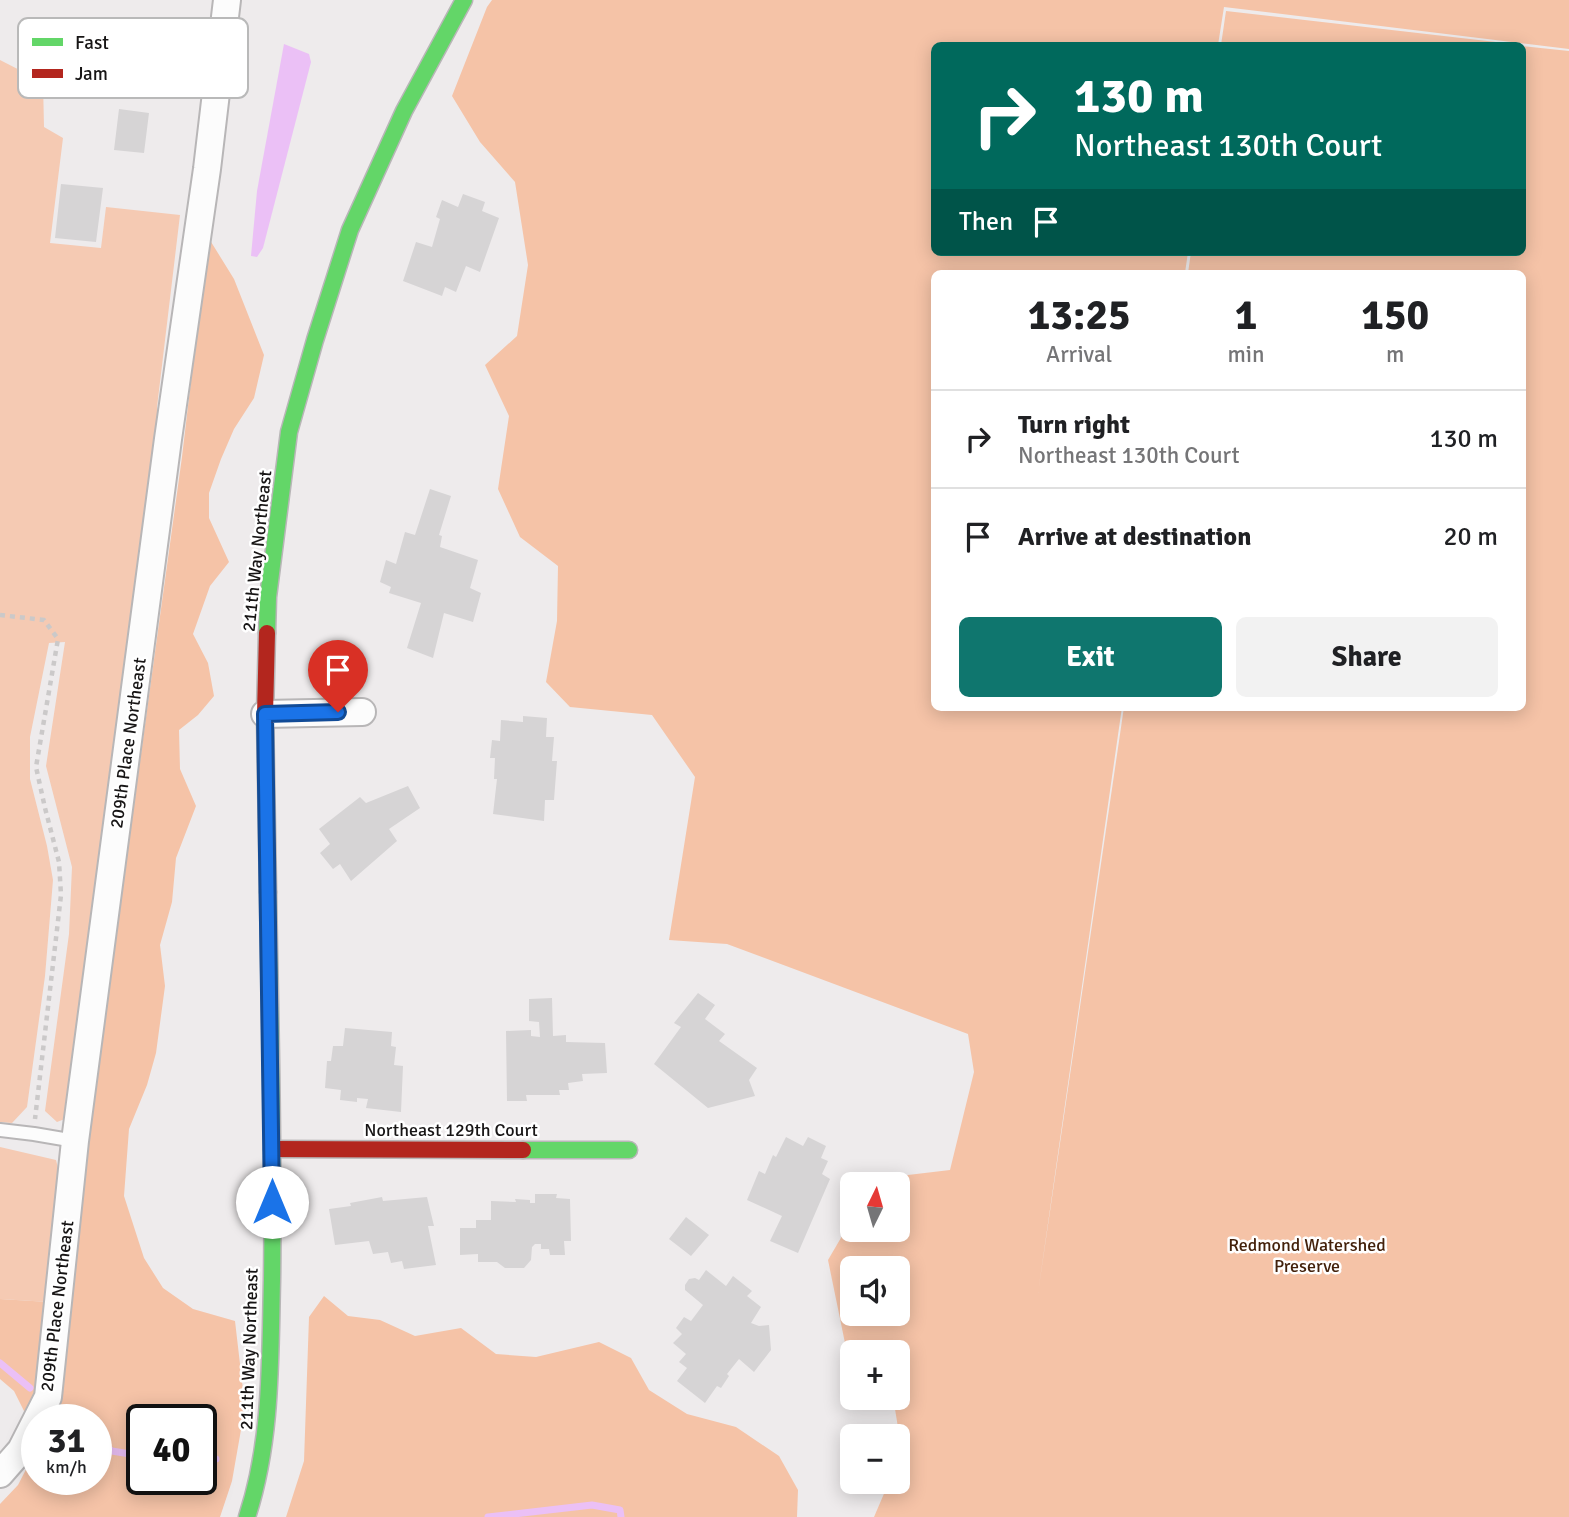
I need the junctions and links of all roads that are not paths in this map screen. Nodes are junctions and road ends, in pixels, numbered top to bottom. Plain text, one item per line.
1 (226, 0) edge
2 (464, 0) edge
3 (224, 18) edge
4 (215, 98) edge
5 (362, 712) dead end
6 (265, 714) junction
7 (0, 1130) edge
8 (75, 1141) junction
9 (272, 1149) junction
10 (629, 1150) dead end
11 (0, 1474) edge
12 (247, 1517) edge

1 - 3 street, 209th Place Northeast
2 - 6 street, 211th Way Northeast
4 - 8 street, 209th Place Northeast
5 - 6 street
6 - 9 street, 211th Way Northeast
7 - 8 lane
8 - 11 street, 209th Place Northeast
9 - 10 street, Northeast 129th Court
9 - 12 street, 211th Way Northeast

